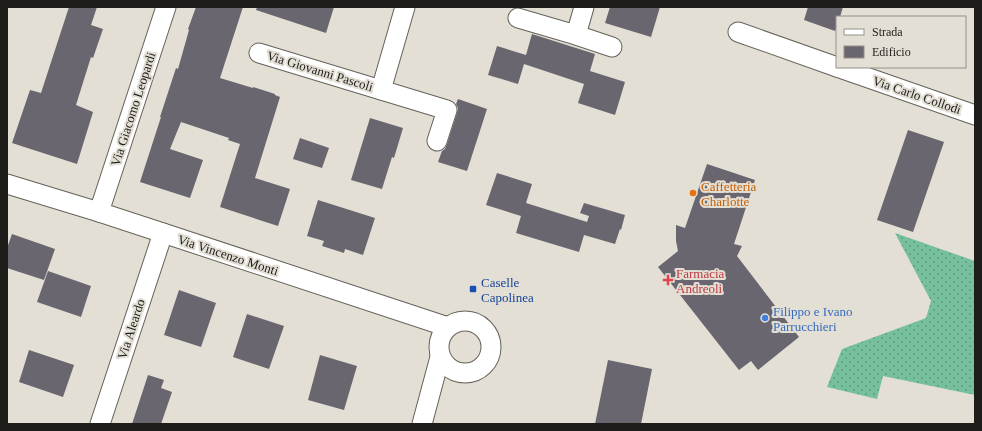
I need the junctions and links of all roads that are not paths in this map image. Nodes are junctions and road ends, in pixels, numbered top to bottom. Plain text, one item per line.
1 (166, 7) edge
2 (405, 7) edge
3 (584, 7) edge
4 (518, 18) dead end
5 (738, 32) dead end
6 (576, 35) junction
7 (612, 47) dead end
8 (259, 53) dead end
9 (836, 67) edge
10 (840, 68) edge
11 (381, 90) junction
12 (975, 115) edge
13 (437, 141) dead end
14 (7, 184) edge
15 (99, 212) junction
16 (163, 234) junction
17 (448, 326) junction
18 (440, 357) junction
19 (465, 373) junction
20 (431, 389) junction
21 (100, 424) edge
22 (422, 424) edge

1 - 15 street, Via Giacomo Leopardi
2 - 11 street, Via Giovanni Pascoli
3 - 6 street
4 - 6 street
5 - 9 street, Via Carlo Collodi
6 - 7 street
8 - 11 street, Via Giovanni Pascoli
10 - 12 street, Via Carlo Collodi
11 - 13 street, Via Giovanni Pascoli
14 - 15 street, Via Vincenzo Monti
15 - 16 street, Via Vincenzo Monti
16 - 17 street, Via Vincenzo Monti
16 - 21 street, Via Aleardo
17 - 18 street
17 - 19 street
18 - 19 street
18 - 20 street
19 - 20 street
20 - 22 street

